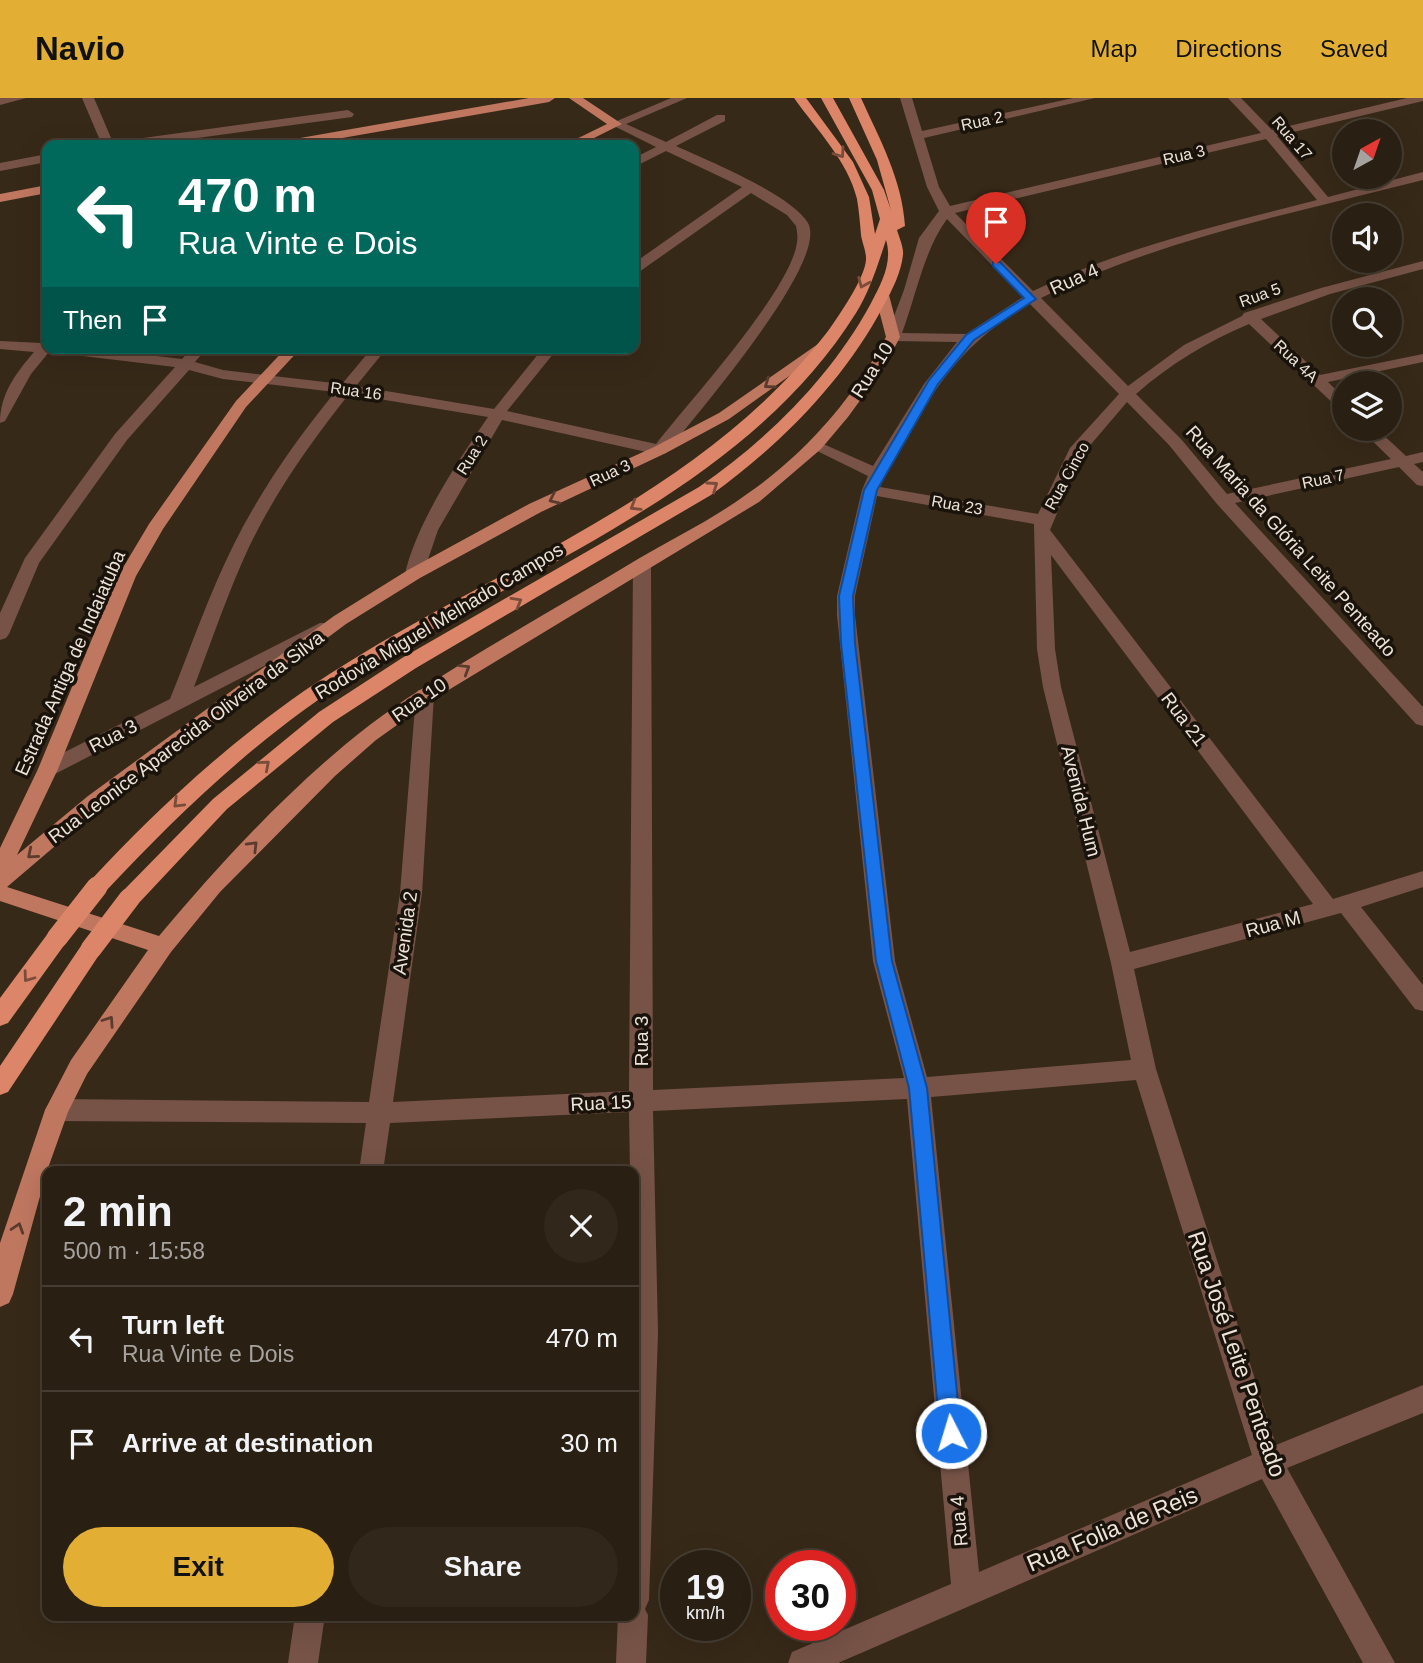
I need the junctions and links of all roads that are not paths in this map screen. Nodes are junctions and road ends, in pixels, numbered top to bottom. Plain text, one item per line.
1 (20, 98) edge
2 (88, 98) edge
3 (336, 98) edge
4 (549, 98) edge
5 (575, 98) edge
6 (681, 98) edge
7 (800, 98) edge
8 (827, 98) edge
9 (855, 98) edge
10 (906, 98) edge
11 (1089, 98) edge
12 (1234, 98) edge
13 (1422, 98) edge
14 (0, 101) edge
15 (348, 114) junction
16 (721, 118) dead end
17 (616, 124) junction
18 (362, 133) junction
19 (1269, 135) junction
20 (917, 136) junction
21 (106, 140) edge
22 (158, 140) edge
23 (316, 140) edge
24 (581, 140) edge
25 (664, 146) junction
26 (42, 159) edge
27 (639, 160) edge
28 (0, 167) edge
29 (1423, 176) edge
30 (751, 187) junction
31 (42, 190) edge
32 (0, 198) edge
33 (1324, 200) junction
34 (946, 211) junction
35 (887, 219) junction
36 (897, 253) junction
37 (872, 259) junction
38 (639, 265) edge
39 (1423, 265) edge
40 (882, 295) junction
41 (1030, 299) junction
42 (1249, 316) junction
43 (893, 337) junction
44 (970, 338) junction
45 (0, 345) edge
46 (825, 345) junction
47 (42, 347) edge
48 (42, 353) edge
49 (100, 354) edge
50 (194, 354) edge
51 (288, 354) edge
52 (375, 354) edge
53 (545, 354) edge
54 (1423, 358) edge
55 (184, 365) junction
56 (261, 380) junction
57 (1316, 380) junction
58 (345, 388) junction
59 (1126, 393) junction
60 (1332, 395) edge
61 (498, 414) junction
62 (0, 418) edge
63 (1381, 441) edge
64 (816, 446) junction
65 (660, 450) junction
66 (1423, 457) edge
67 (1403, 462) junction
68 (1423, 481) edge
69 (874, 482) junction
70 (1223, 500) junction
71 (1042, 525) junction
72 (642, 565) junction
73 (414, 574) junction
74 (340, 620) junction
75 (0, 634) edge
76 (425, 695) junction
77 (178, 702) junction
78 (1423, 719) edge
79 (48, 769) junction
80 (0, 869) edge
81 (1423, 879) edge
82 (0, 881) edge
83 (0, 893) edge
84 (1336, 906) junction
85 (163, 946) junction
86 (1122, 963) junction
87 (1423, 1002) edge
88 (0, 1016) edge
89 (1144, 1069) junction
90 (0, 1085) edge
91 (918, 1088) junction
92 (641, 1101) junction
93 (57, 1110) junction
94 (379, 1113) junction
95 (372, 1166) edge
96 (0, 1294) edge
97 (1423, 1399) edge
98 (1268, 1462) junction
99 (639, 1479) edge
100 (965, 1592) junction
101 (309, 1621) edge
102 (633, 1621) edge
103 (303, 1663) edge
104 (631, 1663) edge
105 (803, 1663) edge
106 (1380, 1663) edge

1 - 14 street
2 - 21 street
3 - 15 street
4 - 18 main road
5 - 17 main road
6 - 17 street
7 -> 37 highway
8 - 35 highway
9 - 36 highway, Rodovia Miguel Melhado Campos
10 - 20 street, Rua Maria da Glória Leite Penteado
11 - 20 street, Rua 2
12 - 19 street, Rua 17
13 - 19 street, Rua 3
15 - 18 street
15 - 22 street
16 - 25 street
17 - 24 main road
17 - 25 street, Rua 3
18 - 23 main road
19 - 33 street, Rua 17
19 - 34 street, Rua 3
20 - 34 street, Rua Maria da Glória Leite Penteado
25 - 27 street
25 - 30 street, Rua 3
26 - 28 street
29 - 33 street, Rua 4
30 - 38 street
30 - 65 street, Rua 3
31 - 32 main road
33 - 41 street, Rua 4
34 - 41 street, Rua Maria da Glória Leite Penteado
34 - 43 street, Rua 10
35 - 36 highway
35 - 37 highway, Rodovia Miguel Melhado Campos
36 - 40 highway, Rodovia Miguel Melhado Campos
37 -> 46 highway, Rodovia Miguel Melhado Campos
39 - 42 street, Rua 5
40 - 43 main road
90 -> 40 highway, Rodovia Miguel Melhado Campos, bridge
41 - 44 street, Rua 4
41 - 59 street, Rua Maria da Glória Leite Penteado
42 - 57 street, Rua 4A
42 - 59 street, Rua 5
43 - 44 street
43 - 64 main road, Rua 10
44 - 69 street, Rua 4
45 - 47 street, Rua 16
46 -> 65 main road
46 -> 88 highway, Rodovia Miguel Melhado Campos, bridge
48 - 62 street
49 - 55 street, Rua 16
50 - 55 street
51 - 56 main road, Estrada Antiga de Indaiatuba
52 - 58 street
53 - 61 street, Rua 2
54 - 57 street
55 - 56 street, Rua 16
55 - 75 street
56 - 58 street, Rua 16
56 - 79 main road, Estrada Antiga de Indaiatuba
57 - 60 street, Rua 4A
58 - 61 street, Rua 16
58 - 77 street
59 - 70 street, Rua Maria da Glória Leite Penteado
59 - 71 street, Rua Cinco
61 - 65 street, Rua 16
61 - 73 street, Rua 2
63 - 67 street
64 - 69 street, Rua 23
64 - 72 main road, Rua 10
65 -> 73 main road, Rua 3
66 - 67 street, Rua 7
67 - 68 street
67 - 70 street, Rua 7
69 - 71 street, Rua 23
69 - 91 street, Rua 4
70 - 78 street, Rua Maria da Glória Leite Penteado
71 - 84 street, Rua 21
71 - 86 street, Avenida Hum
76 -> 72 main road, Rua 10
72 - 92 street, Rua 3
73 - 74 main road, Rua 3
74 - 77 street, Rua 3
74 -> 82 main road, Rua Leonice Aparecida Oliveira da Silva
85 -> 76 main road, Rua 10
76 - 94 street, Avenida 2
77 - 79 street, Rua 3
79 - 80 main road, Estrada Antiga de Indaiatuba
81 - 84 street, Rua M
83 - 85 main road
84 - 86 street, Rua M
84 - 87 street, Rua 21
93 -> 85 main road, Rua 10
86 - 89 street, Avenida Hum
89 - 91 street, Rua 15
89 - 98 street, Rua José Leite Penteado
91 - 92 street, Rua 15
91 - 100 street, Rua 4
92 - 94 street, Rua 15
92 - 99 street, Rua 3
93 - 94 street, Rua 15
96 -> 93 main road, Rua 10
94 - 95 street, Avenida 2
97 - 98 street, Rua Folia de Reis
98 - 100 street, Rua Folia de Reis
98 - 106 street, Rua José Leite Penteado
100 - 105 street, Rua Folia de Reis
101 - 103 street
102 - 104 street

